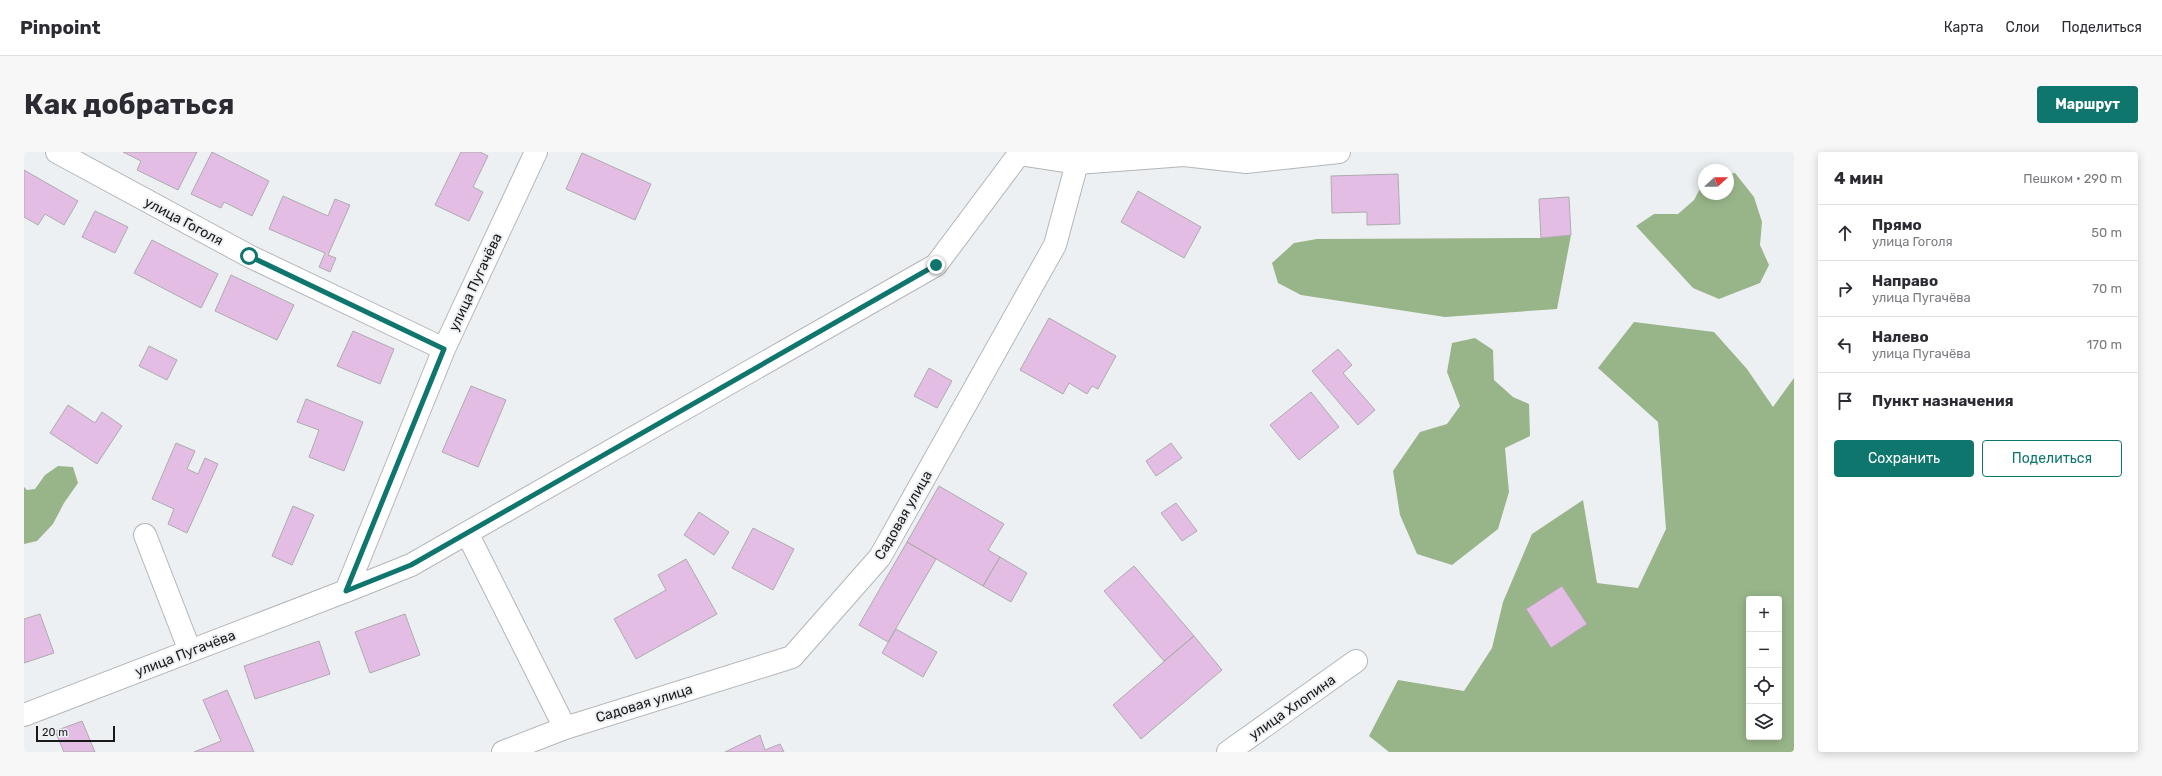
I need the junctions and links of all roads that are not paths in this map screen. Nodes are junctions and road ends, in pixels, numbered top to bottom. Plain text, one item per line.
1 (56, 152) edge
2 (536, 152) edge
3 (1339, 152) edge
4 (1019, 153) edge
5 (1077, 163) junction
6 (444, 349) junction
7 (467, 533) junction
8 (146, 535) dead end
9 (346, 591) junction
10 (190, 651) junction
11 (1356, 661) dead end
12 (24, 715) edge
13 (565, 728) junction
14 (504, 752) edge
15 (1228, 752) edge

1 - 6 street, улица Гоголя
2 - 6 street, улица Пугачёва
3 - 5 street
4 - 5 street
4 - 7 street, улица Пугачёва
5 - 13 street, Садовая улица
6 - 9 street, улица Пугачёва
7 - 9 street, улица Пугачёва
7 - 13 street
8 - 10 street
9 - 10 street, улица Пугачёва
10 - 12 street, улица Пугачёва
11 - 15 street, улица Хлопина
13 - 14 street, Садовая улица

